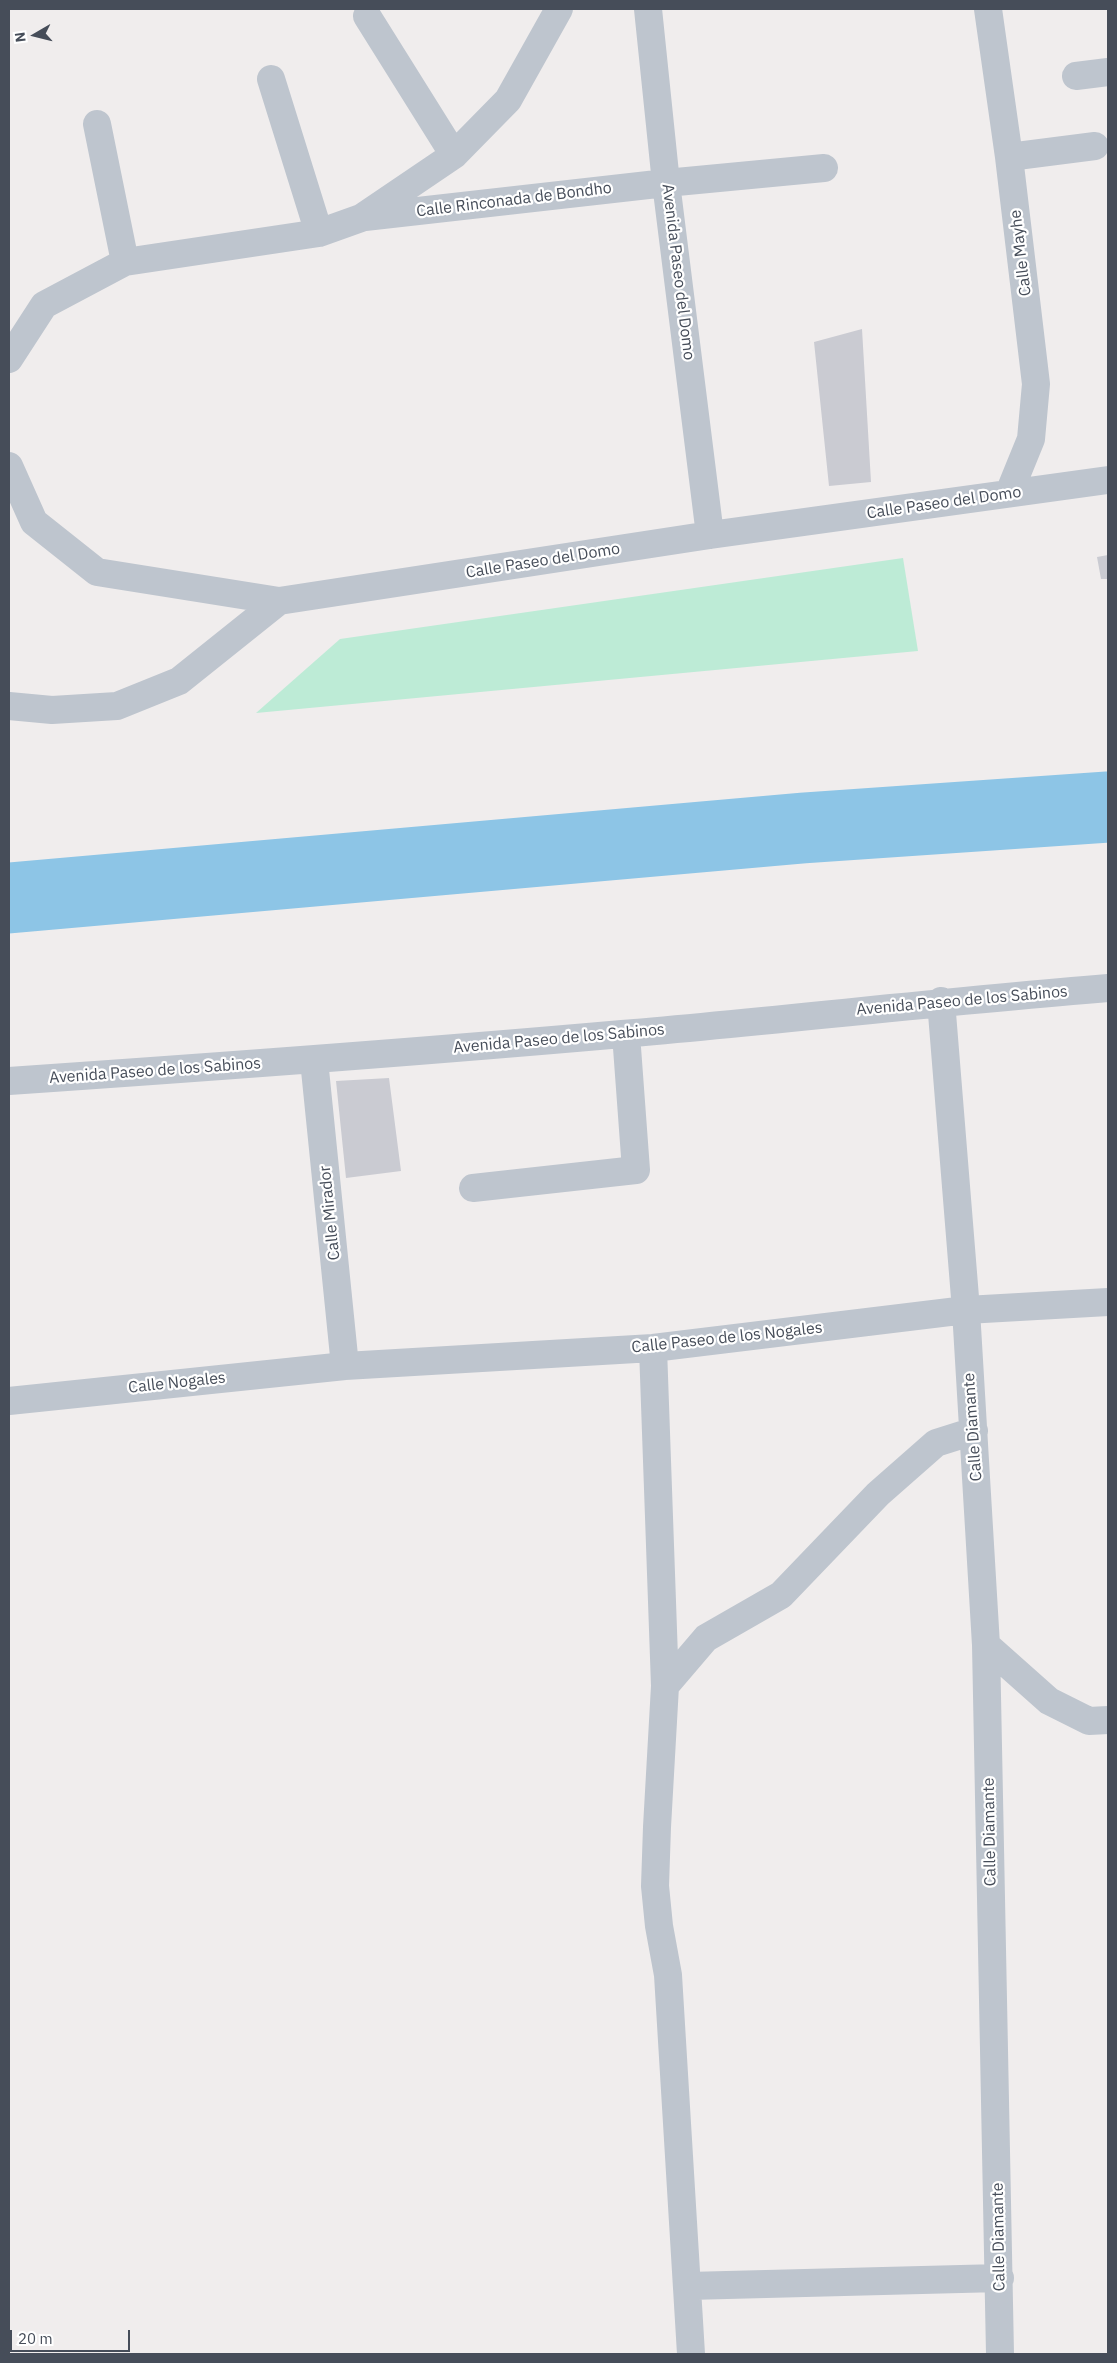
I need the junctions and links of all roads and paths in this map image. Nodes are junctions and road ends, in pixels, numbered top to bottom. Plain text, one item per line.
1 (560, 9) edge
2 (648, 9) edge
3 (988, 9) edge
4 (366, 16) dead end
5 (1108, 72) edge
6 (1076, 76) dead end
7 (271, 79) dead end
8 (97, 124) dead end
9 (1095, 146) dead end
10 (454, 155) junction
11 (1009, 157) junction
12 (824, 168) dead end
13 (666, 182) junction
14 (361, 218) junction
15 (319, 233) junction
16 (125, 262) junction
17 (9, 359) edge
18 (9, 466) edge
19 (1108, 480) edge
20 (1009, 493) junction
21 (710, 535) junction
22 (279, 601) junction
23 (9, 706) edge
24 (1108, 988) edge
25 (941, 1001) junction
26 (626, 1034) junction
27 (314, 1060) junction
28 (9, 1081) edge
29 (473, 1188) dead end
30 (1108, 1302) edge
31 (966, 1310) junction
32 (654, 1348) junction
33 (345, 1366) junction
34 (9, 1401) edge
35 (974, 1431) junction
36 (986, 1645) junction
37 (666, 1686) junction
38 (1108, 1720) edge
39 (1000, 2278) junction
40 (688, 2286) junction
41 (691, 2354) edge
42 (1000, 2354) edge

1 - 10 street
2 - 13 street, Avenida Paseo del Domo
3 - 11 street, Calle Mayhe
4 - 10 street
5 - 6 street
7 - 15 street
8 - 16 street
9 - 11 street
10 - 14 street
11 - 20 street, Calle Mayhe
12 - 13 street, Calle Rinconada de Bondho
13 - 14 street, Calle Rinconada de Bondho
13 - 21 street, Avenida Paseo del Domo
14 - 15 street
15 - 16 street
16 - 17 street
18 - 22 street
19 - 20 street, Calle Paseo del Domo
20 - 21 street, Calle Paseo del Domo
21 - 22 street, Calle Paseo del Domo
22 - 23 street, Calle Paseo del Domo
24 - 25 street, Avenida Paseo de los Sabinos
25 - 26 street, Avenida Paseo de los Sabinos
25 - 31 street, Calle Diamante
26 - 27 street, Avenida Paseo de los Sabinos
26 - 29 street
27 - 28 street, Avenida Paseo de los Sabinos
27 - 33 street, Calle Mirador
30 - 31 street, Calle Paseo de los Nogales
31 - 32 street, Calle Paseo de los Nogales
31 - 35 street, Calle Diamante
32 - 33 street, Calle Paseo de los Nogales
32 - 37 street
33 - 34 street, Calle Nogales
35 - 36 street, Calle Diamante
35 - 37 street
36 - 38 street
36 - 39 street, Calle Diamante
37 - 40 street
39 - 40 street
39 - 42 street, Calle Diamante
40 - 41 street

